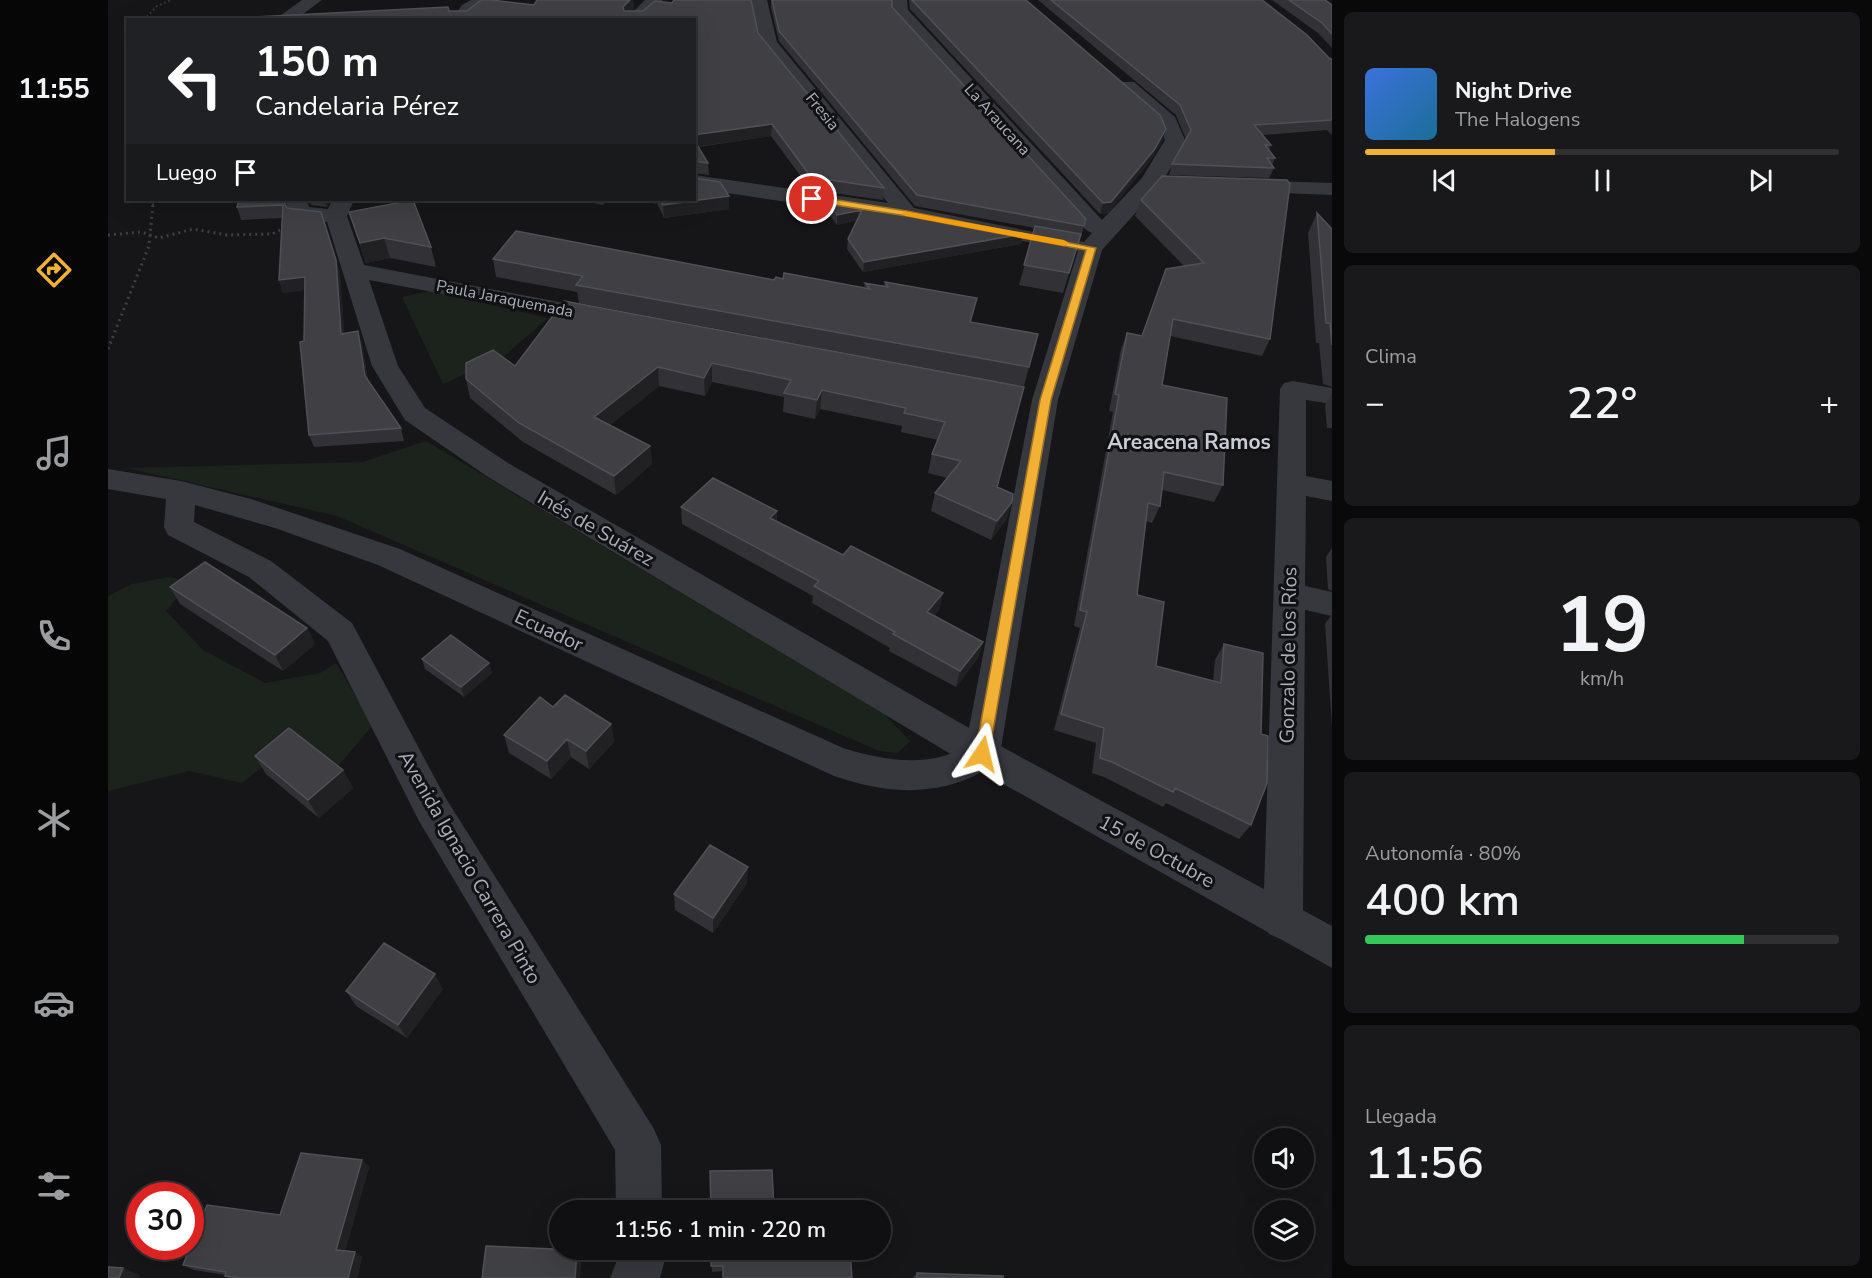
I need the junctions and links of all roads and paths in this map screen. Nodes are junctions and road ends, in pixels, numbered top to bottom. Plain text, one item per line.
1 (171, 0) edge
2 (314, 0) edge
3 (483, 0) edge
4 (655, 0) edge
5 (759, 0) edge
6 (898, 0) edge
7 (146, 18) edge
8 (285, 18) edge
9 (461, 18) edge
10 (635, 18) edge
11 (1114, 76) edge
12 (696, 181) edge
13 (1218, 185) edge
14 (1332, 189) edge
15 (153, 201) edge
16 (296, 201) edge
17 (332, 211) edge
18 (907, 213) junction
19 (108, 235) edge
20 (150, 238) junction
21 (1099, 240) junction
22 (354, 270) junction
23 (624, 321) edge
24 (108, 349) edge
25 (1332, 396) edge
26 (108, 479) edge
27 (1292, 483) junction
28 (181, 491) junction
29 (1332, 491) edge
30 (1289, 594) junction
31 (1332, 604) edge
32 (982, 754) junction
33 (1283, 921) junction
34 (1332, 948) edge
35 (639, 1200) edge
36 (640, 1260) edge
37 (635, 1278) edge

1 - 7 path
2 - 8 street
3 - 9 street
4 - 10 street
5 - 18 street, Fresia
6 - 21 street, La Araucana
11 - 21 street
12 - 18 street
13 - 14 street
15 - 20 path
16 - 17 street
17 - 20 path
17 - 22 street, Inés de Suárez
18 - 21 street
19 - 20 path
20 - 24 path
21 - 32 street
22 - 23 street, Paula Jaraquemada
22 - 32 street, Inés de Suárez
25 - 27 street, Gonzalo de los Ríos
26 - 28 street, Ecuador
27 - 29 street
27 - 30 street, Gonzalo de los Ríos
28 - 32 street, Ecuador
28 - 35 street, Avenida Ignacio Carrera Pinto
30 - 31 street
30 - 33 street, Gonzalo de los Ríos
32 - 33 street, 15 de Octubre
33 - 34 street, 15 de Octubre
36 - 37 street

